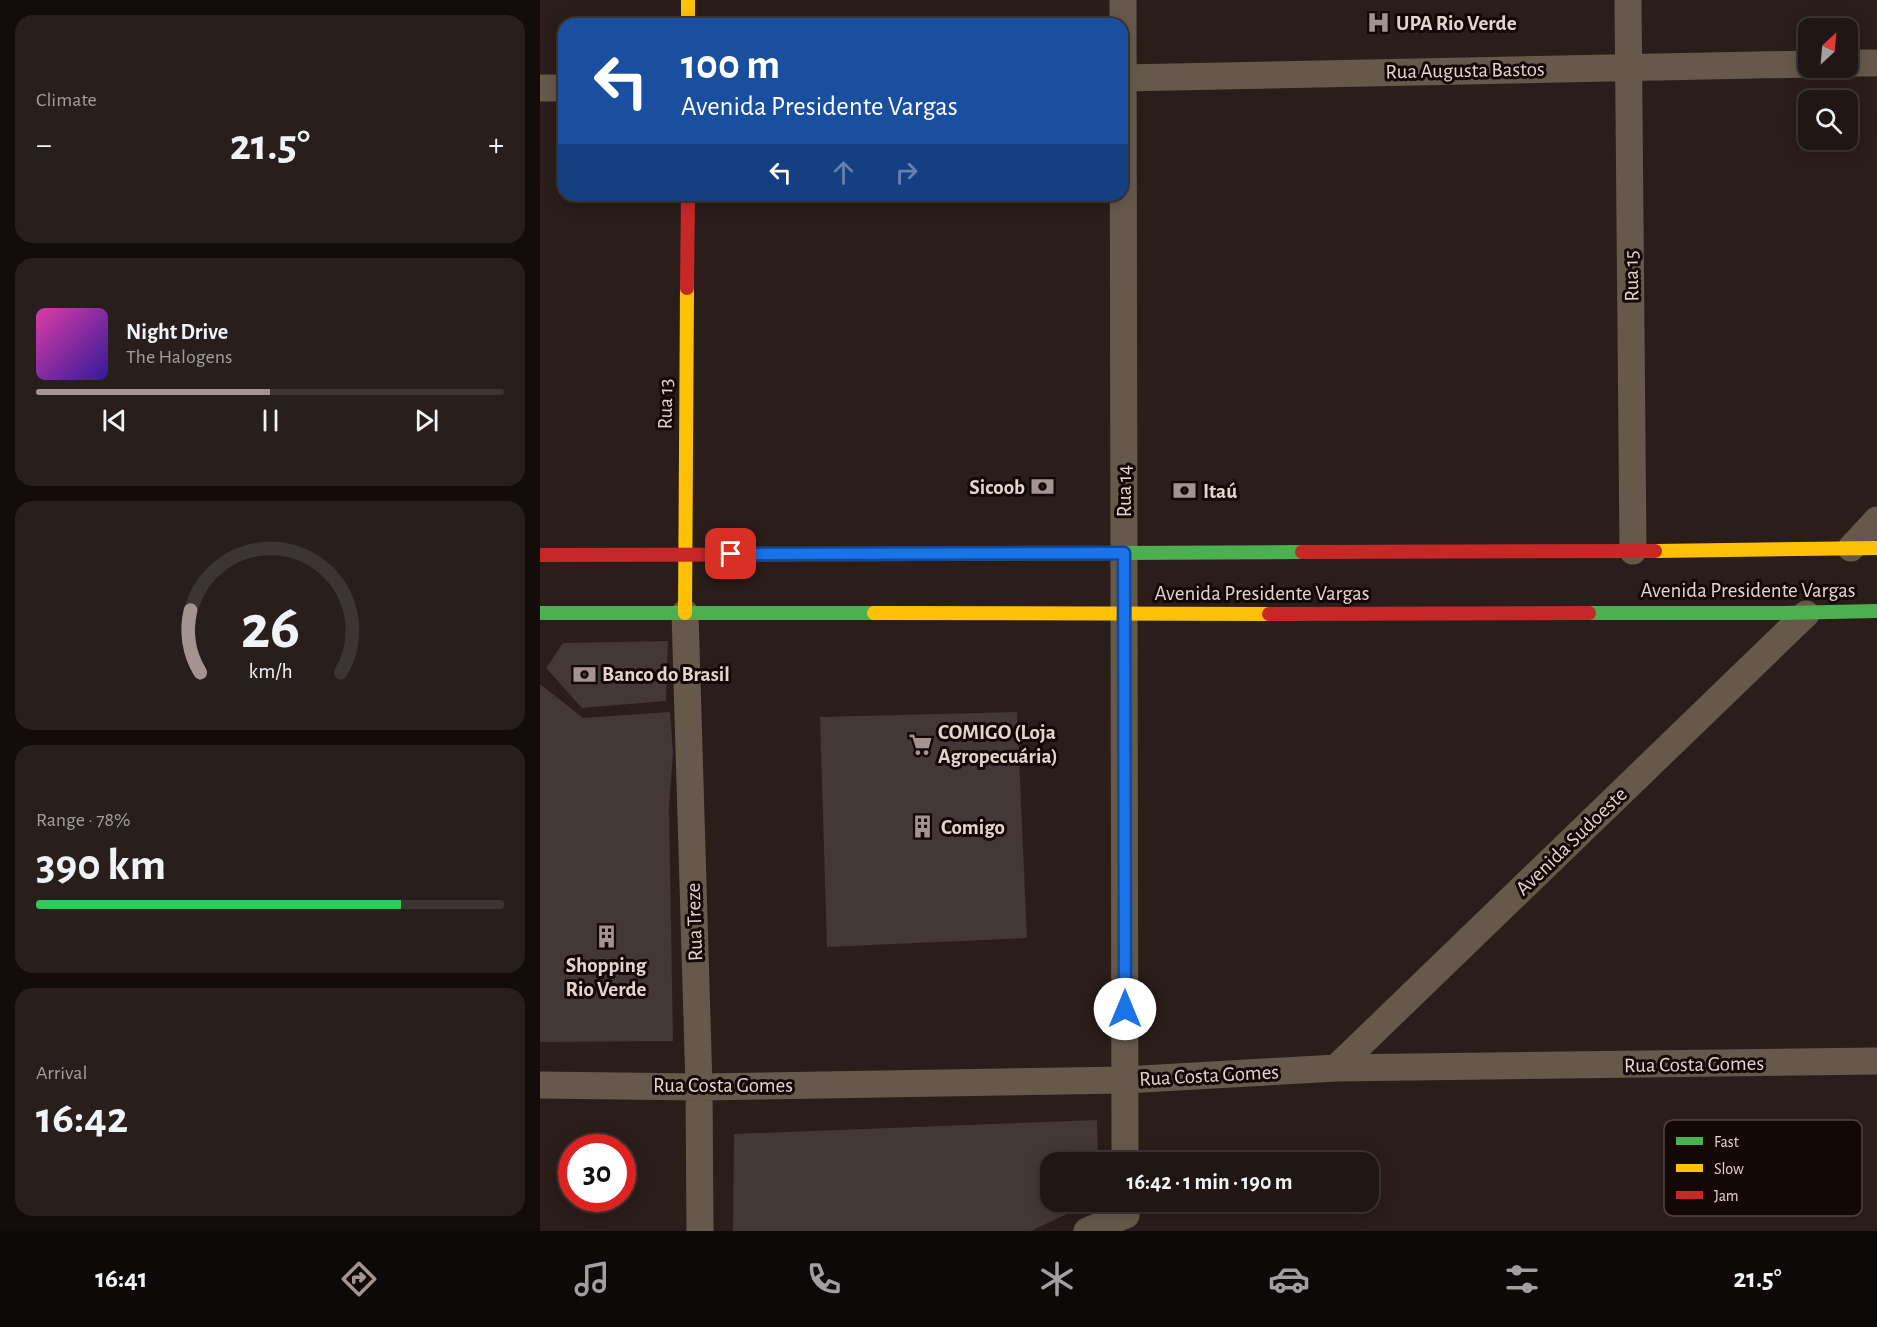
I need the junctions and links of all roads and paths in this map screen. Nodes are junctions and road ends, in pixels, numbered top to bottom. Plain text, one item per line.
1 (688, 0) edge
2 (1123, 0) edge
3 (1628, 0) edge
4 (688, 18) edge
5 (1123, 18) edge
6 (1858, 63) edge
7 (1877, 63) edge
8 (1798, 64) edge
9 (1629, 66) junction
10 (1128, 78) edge
11 (540, 88) edge
12 (558, 88) edge
13 (688, 201) edge
14 (1123, 201) edge
15 (1877, 520) edge
16 (1864, 548) edge
17 (1633, 552) junction
18 (1124, 553) junction
19 (684, 554) junction
20 (540, 555) edge
21 (1877, 611) edge
22 (540, 614) edge
23 (685, 614) junction
24 (1806, 614) junction
25 (1125, 615) junction
26 (1877, 1061) edge
27 (1336, 1068) junction
28 (1125, 1080) junction
29 (540, 1086) edge
30 (699, 1086) junction
31 (1125, 1152) edge
32 (1126, 1216) edge
33 (700, 1231) edge
34 (1087, 1231) edge

1 - 4 main road
2 - 5 street, Rua 14
3 - 9 street, Rua 15
6 - 7 street
8 - 9 street, Rua Augusta Bastos
9 - 10 street, Rua Augusta Bastos
9 - 17 street, Rua 15
11 - 12 street
13 - 19 main road, Rua 13
14 - 18 street, Rua 14
15 - 16 street
16 - 17 main road, Avenida Presidente Vargas
17 - 18 main road, Avenida Presidente Vargas
18 - 19 main road, Avenida Presidente Vargas
18 - 25 street, Rua 14
19 - 20 main road, Avenida Presidente Vargas
19 - 23 main road, Rua 13
21 - 24 main road, Avenida Presidente Vargas
22 - 23 main road, Avenida Presidente Vargas
23 - 25 main road, Avenida Presidente Vargas
23 - 30 street, Rua Treze
24 - 25 main road, Avenida Presidente Vargas
24 - 27 street, Avenida Sudoeste
25 - 28 street, Rua 14
26 - 27 street, Rua Costa Gomes
27 - 28 street, Rua Costa Gomes
28 - 30 street, Rua Costa Gomes
28 - 31 street, Rua 14
29 - 30 street, Rua Costa Gomes
30 - 33 street, Rua Treze
32 - 34 street

